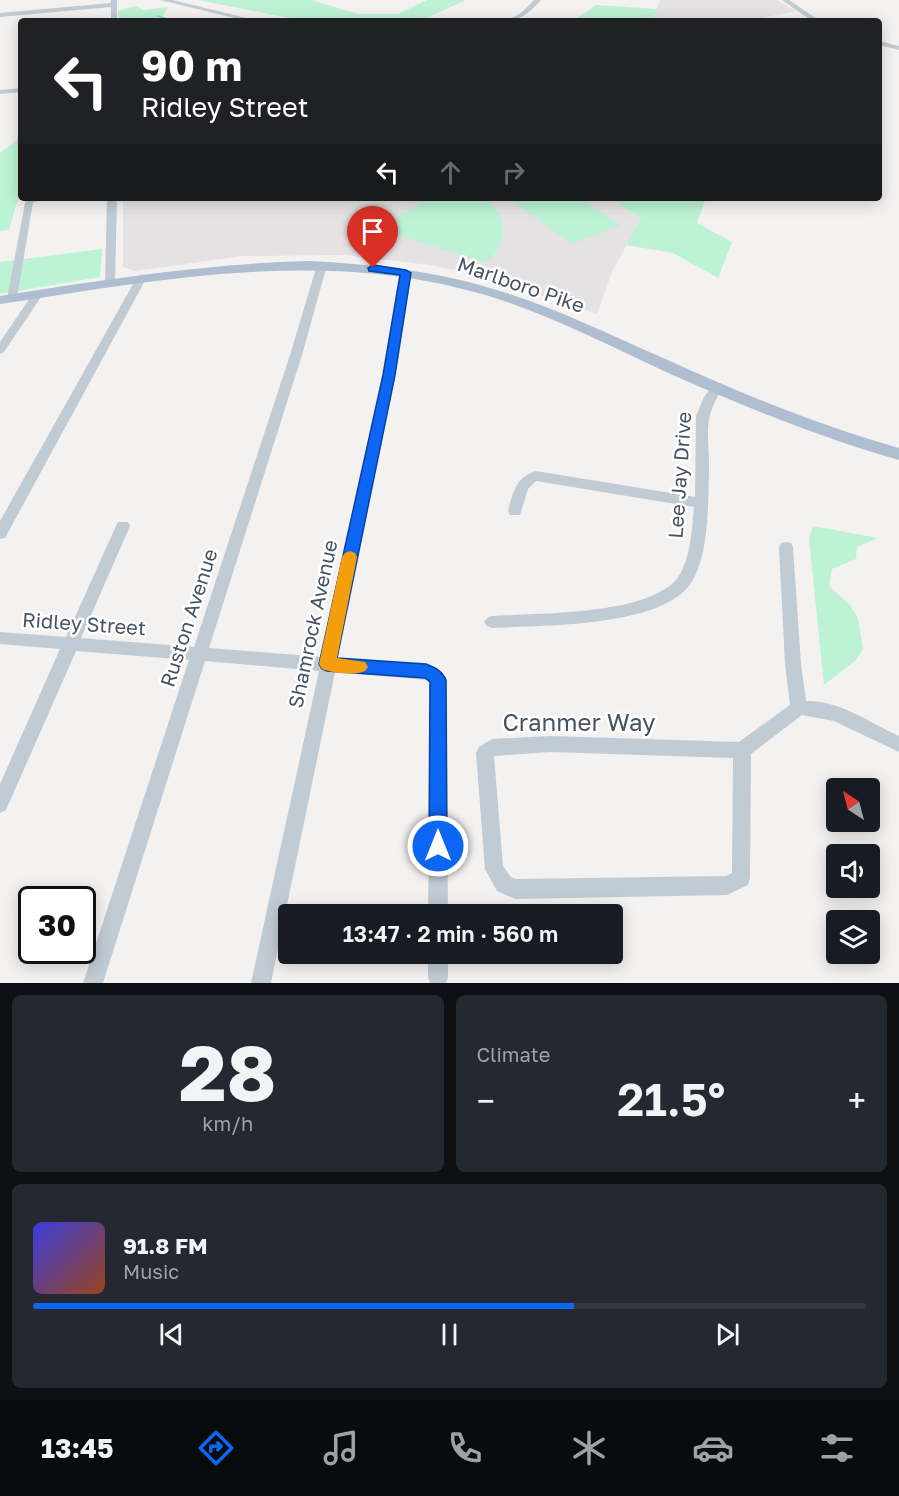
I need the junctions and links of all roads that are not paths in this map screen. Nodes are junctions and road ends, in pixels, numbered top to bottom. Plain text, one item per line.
1 (57, 0) edge
2 (163, 0) edge
3 (538, 0) edge
4 (787, 0) edge
5 (114, 3) edge
6 (55, 10) junction
7 (0, 15) edge
8 (243, 18) edge
9 (519, 18) edge
10 (813, 18) edge
11 (882, 44) edge
12 (899, 48) edge
13 (18, 90) edge
14 (0, 92) edge
15 (29, 201) edge
16 (112, 201) edge
17 (322, 265) junction
18 (406, 273) junction
19 (142, 277) junction
20 (110, 283) junction
21 (38, 294) junction
22 (6, 299) edge
23 (0, 350) edge
24 (716, 388) junction
25 (899, 454) edge
26 (701, 503) junction
27 (515, 511) dead end
28 (123, 526) dead end
29 (0, 534) edge
30 (786, 547) dead end
31 (492, 622) dead end
32 (0, 639) edge
33 (71, 644) junction
34 (200, 654) junction
35 (327, 664) junction
36 (799, 708) junction
37 (899, 744) edge
38 (742, 750) junction
39 (0, 804) edge
40 (438, 904) edge
41 (438, 964) edge
42 (438, 977) dead end
43 (93, 983) edge
44 (261, 983) edge

1 - 6 street
2 - 8 street
3 - 9 street
4 - 10 street
5 - 6 street
6 - 7 street
11 - 12 street
13 - 14 street
15 - 22 street
16 - 20 street
17 - 18 main road, Marlboro Pike
17 - 19 main road, Marlboro Pike
17 - 34 street, Ruston Avenue
18 - 24 main road, Marlboro Pike
18 - 35 street, Shamrock Avenue
19 - 20 main road, Marlboro Pike
19 - 29 street
20 - 21 main road, Marlboro Pike
21 - 22 main road, Marlboro Pike
21 - 23 street
24 - 25 main road, Marlboro Pike
24 - 26 street, Lee Jay Drive
26 - 27 street
26 - 31 street, Lee Jay Drive
28 - 33 street
30 - 36 street
32 - 33 street, Ridley Street
33 - 34 street, Ridley Street
33 - 39 street
34 - 35 street, Ridley Street
34 - 43 street, Ruston Avenue
35 - 40 street, Ridley Street
35 - 44 street, Shamrock Avenue
36 - 37 street
36 - 38 street
38 - 38 street, Cranmer Way
41 - 42 street

